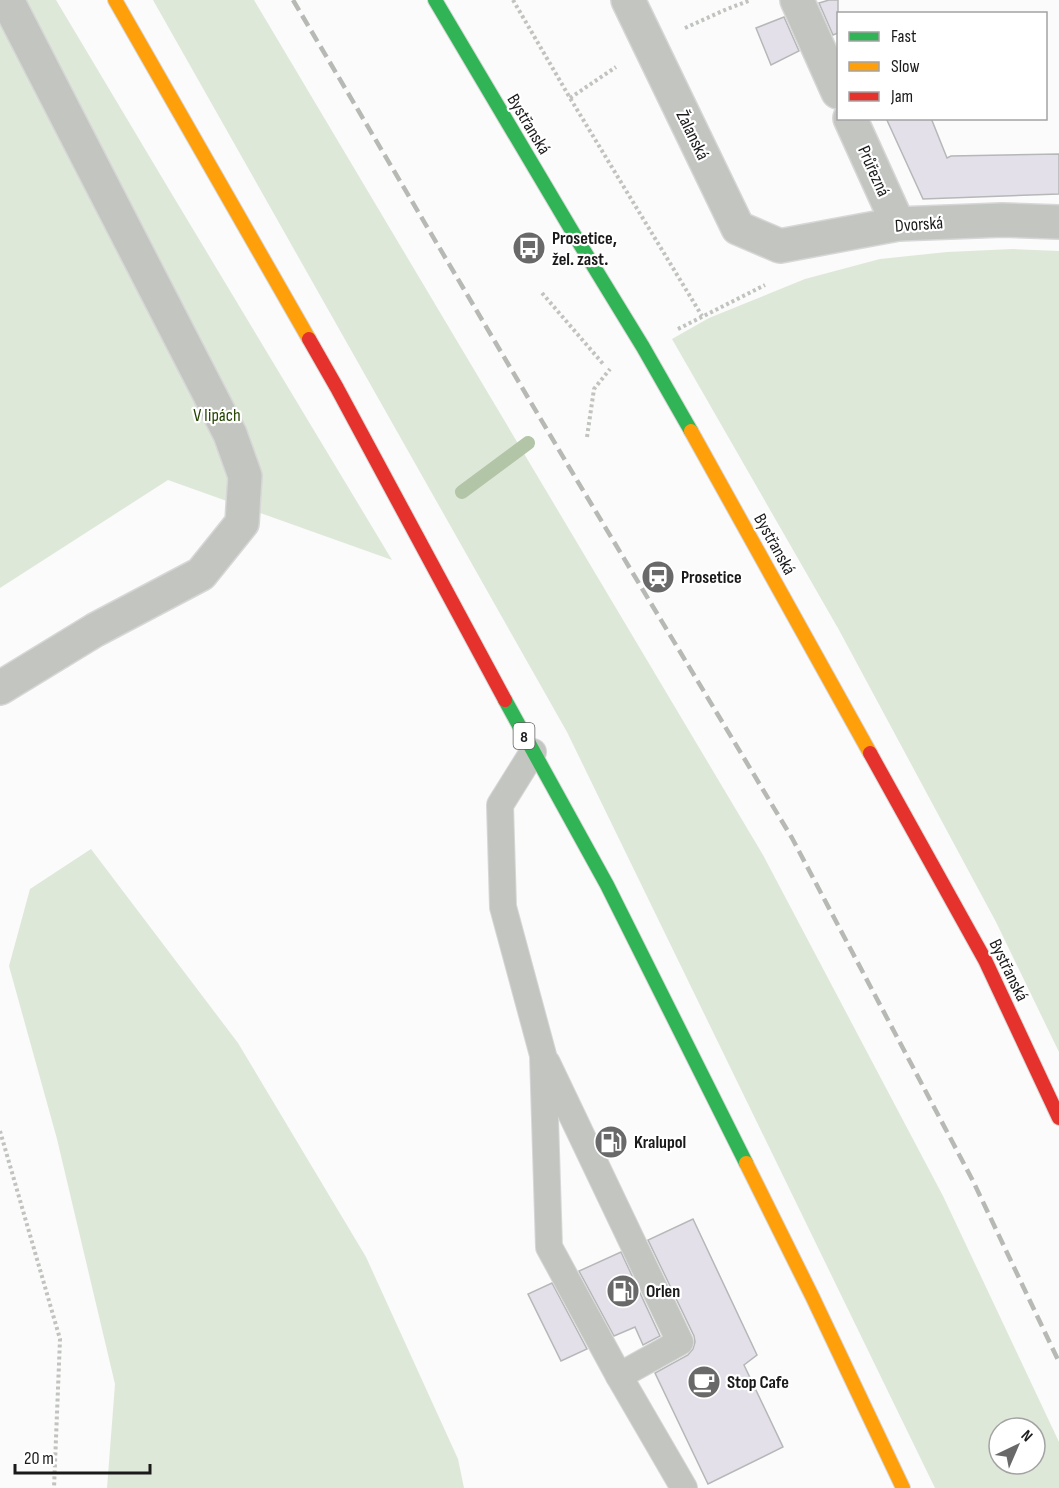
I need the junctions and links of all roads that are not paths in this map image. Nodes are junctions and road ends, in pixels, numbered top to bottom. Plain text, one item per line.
1 (7, 0) edge
2 (115, 0) edge
3 (435, 0) edge
4 (628, 0) edge
5 (797, 0) edge
6 (837, 90) edge
7 (851, 120) edge
8 (1059, 222) edge
9 (898, 224) junction
10 (780, 246) joint
11 (0, 688) edge
12 (532, 752) junction
13 (543, 1055) junction
14 (1059, 1118) edge
15 (619, 1376) junction
16 (684, 1488) edge
17 (903, 1488) edge

1 - 11 street
2 - 12 main road, 8
3 - 14 main road, Bystřanská
4 - 10 street, Žalanská
5 - 6 street
7 - 9 street, Průřezná
8 - 9 street, Dvorská
9 - 10 street, Dvorská
12 - 13 lane
12 - 17 main road, 8
13 - 15 lane
13 - 15 lane
15 - 16 lane

